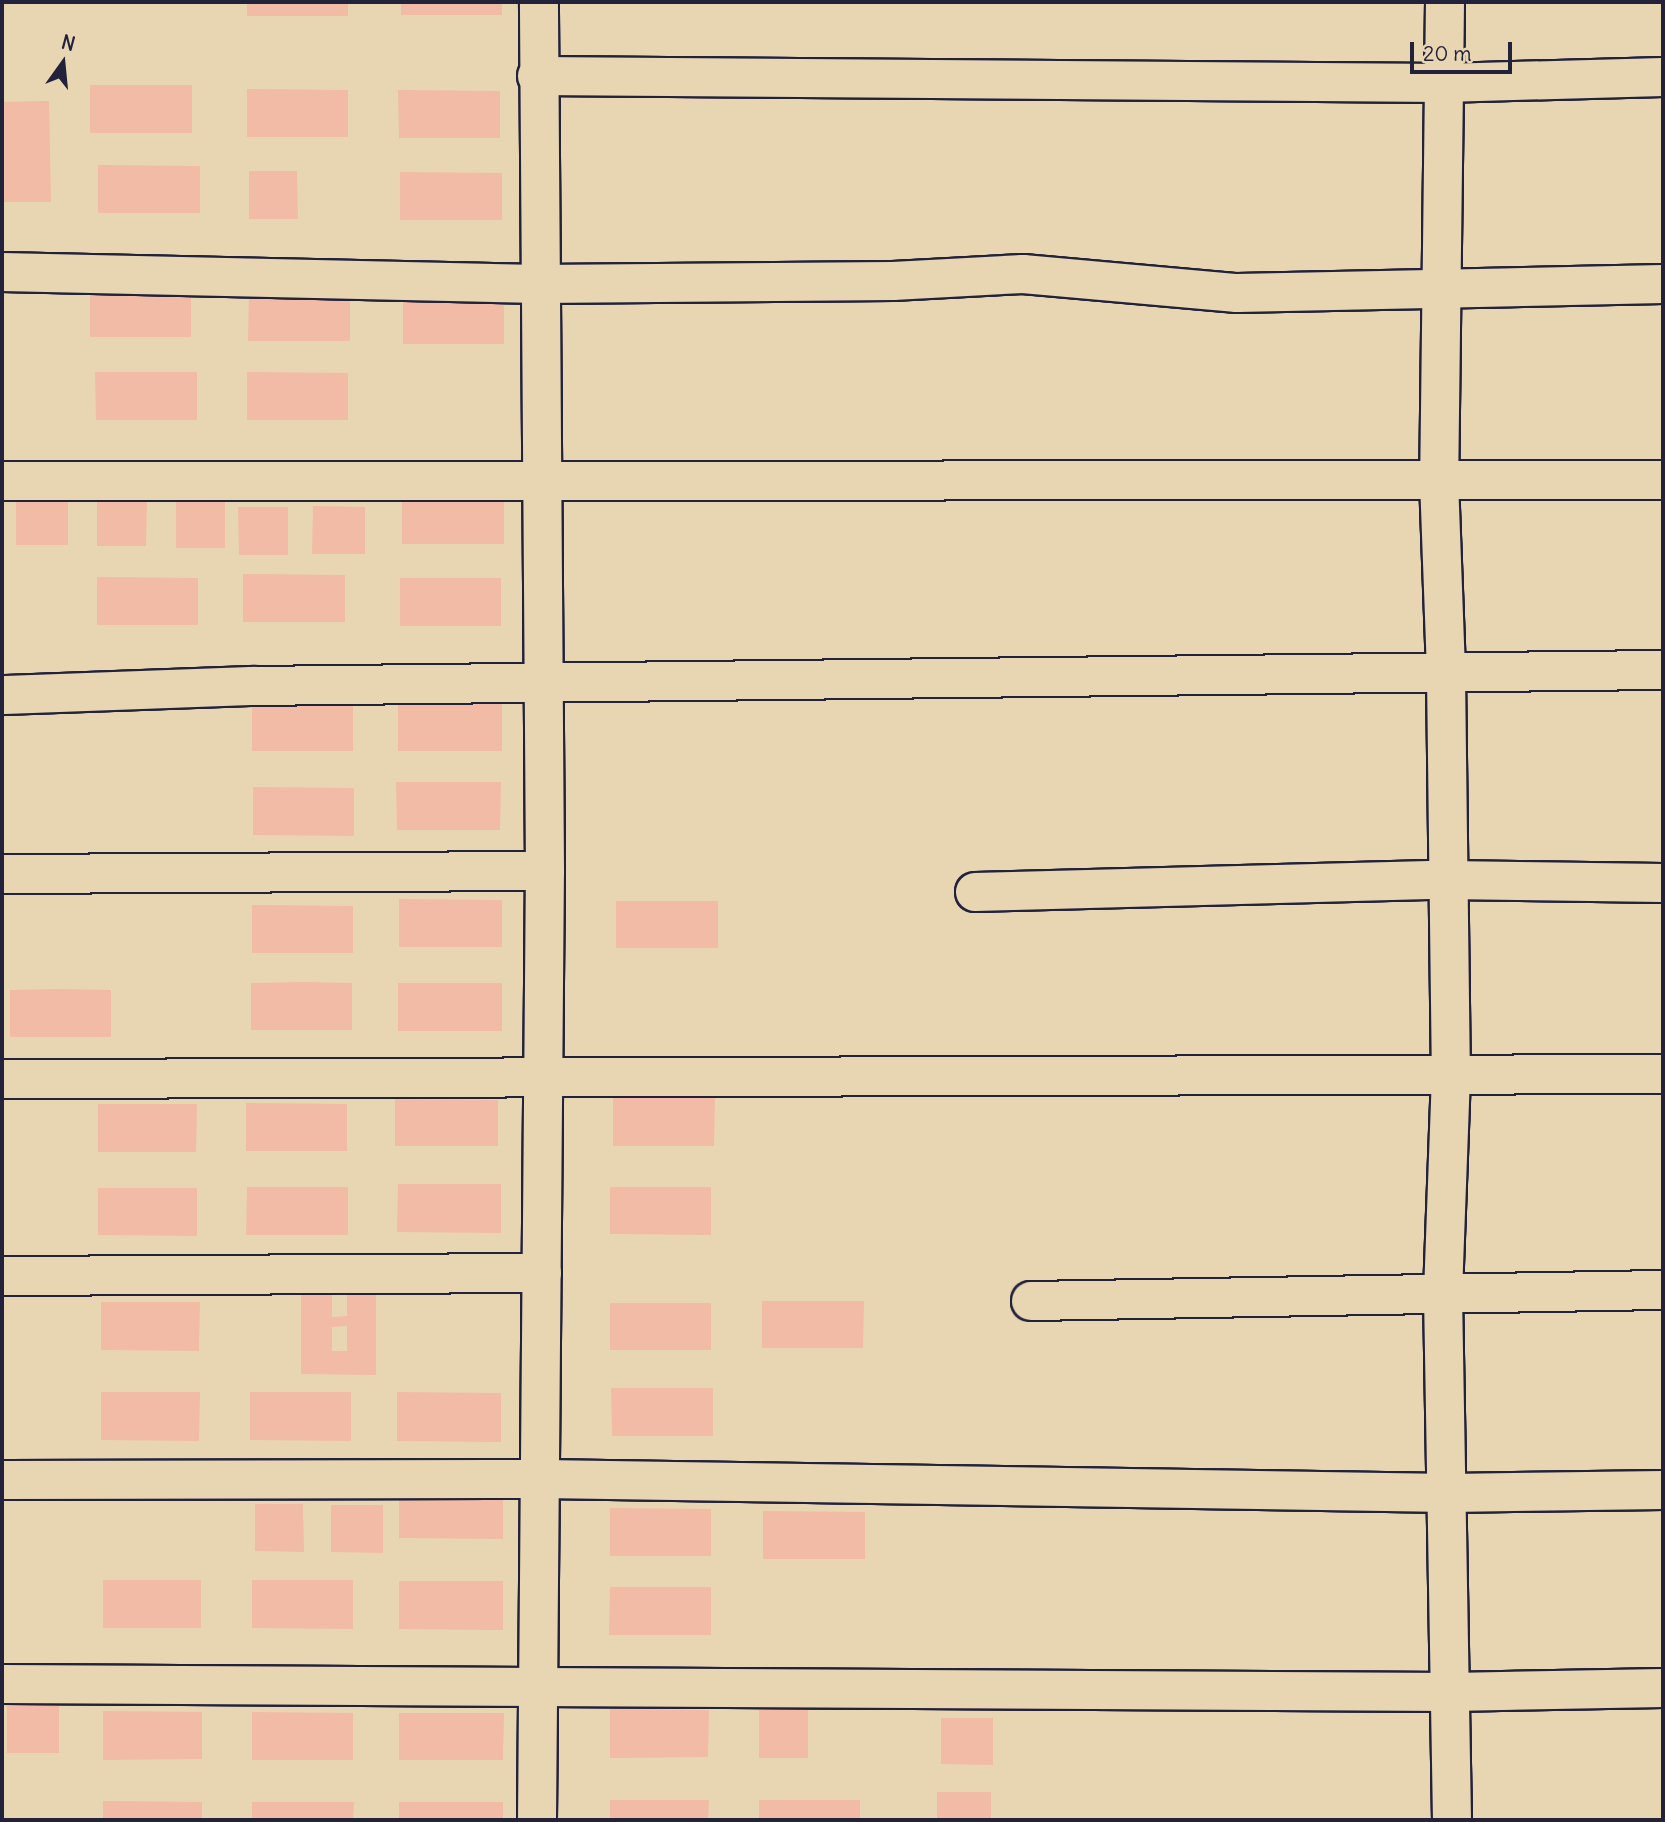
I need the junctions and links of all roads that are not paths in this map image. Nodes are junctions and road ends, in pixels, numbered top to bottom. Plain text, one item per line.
1 (538, 2) edge
2 (1445, 2) edge
3 (537, 76) junction
4 (1663, 77) edge
5 (1444, 83) junction
6 (2, 272) edge
7 (539, 284) junction
8 (1663, 284) edge
9 (1438, 288) junction
10 (1439, 480) junction
11 (1663, 480) edge
12 (2, 481) edge
13 (540, 482) junction
14 (1663, 670) edge
15 (1446, 674) junction
16 (544, 683) junction
17 (2, 695) edge
18 (545, 871) junction
19 (2, 874) edge
20 (1448, 880) junction
21 (1663, 883) edge
22 (975, 892) dead end
23 (1451, 1074) junction
24 (1663, 1074) edge
25 (2, 1079) edge
26 (543, 1079) junction
27 (542, 1273) junction
28 (2, 1276) edge
29 (1663, 1290) edge
30 (1443, 1294) junction
31 (1031, 1301) dead end
32 (542, 1479) junction
33 (2, 1480) edge
34 (1663, 1490) edge
35 (1449, 1493) junction
36 (2, 1684) edge
37 (540, 1687) junction
38 (1663, 1688) edge
39 (1452, 1692) junction
40 (537, 1820) edge
41 (1452, 1820) edge

1 - 3 street
2 - 5 street
3 - 5 street
3 - 7 street
4 - 5 street
5 - 9 street
6 - 7 street
7 - 9 street
7 - 13 street
8 - 9 street
9 - 10 street
10 - 11 street
10 - 13 street
10 - 15 street
12 - 13 street
13 - 16 street
14 - 15 street
15 - 16 street
15 - 20 street
16 - 17 street
16 - 18 street
18 - 19 street
18 - 26 street
20 - 21 street
20 - 22 street
20 - 23 street
23 - 24 street
23 - 26 street
23 - 30 street
25 - 26 street
26 - 27 street
27 - 28 street
27 - 32 street
29 - 30 street
30 - 31 street
30 - 35 street
32 - 33 street
32 - 35 street
32 - 37 street
34 - 35 street
35 - 39 street
36 - 37 street
37 - 39 street
37 - 40 street
38 - 39 street
39 - 41 street

